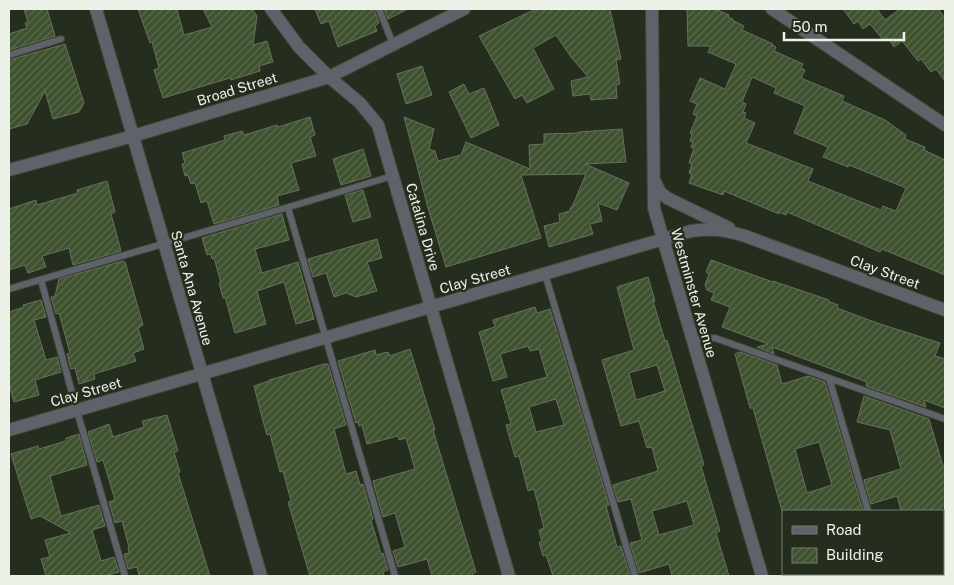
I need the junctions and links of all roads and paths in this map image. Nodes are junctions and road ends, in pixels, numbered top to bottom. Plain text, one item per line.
1 (96, 9) edge
2 (272, 9) edge
3 (379, 9) edge
4 (464, 9) edge
5 (652, 9) edge
6 (772, 9) edge
7 (61, 39) dead end
8 (393, 44) junction
9 (9, 55) edge
10 (330, 77) junction
11 (945, 125) edge
12 (133, 136) junction
13 (9, 170) edge
14 (392, 176) junction
15 (654, 180) junction
16 (288, 208) junction
17 (744, 236) junction
18 (662, 240) junction
19 (163, 243) junction
20 (546, 274) junction
21 (42, 280) junction
22 (9, 289) edge
23 (430, 307) junction
24 (945, 310) edge
25 (325, 338) junction
26 (692, 340) junction
27 (202, 375) junction
28 (829, 378) junction
29 (77, 411) junction
30 (945, 419) edge
31 (9, 430) edge
32 (868, 510) edge
33 (125, 576) edge
34 (261, 576) edge
35 (394, 576) edge
36 (509, 576) edge
37 (635, 576) edge
38 (762, 576) edge

1 - 12 street, Santa Ana Avenue
2 - 10 street, Catalina Drive
3 - 8 lane
4 - 8 street, Broad Street
5 - 15 street, Westminster Avenue
6 - 11 street
7 - 9 lane
8 - 10 street, Broad Street
10 - 12 street, Broad Street
10 - 14 street, Catalina Drive
12 - 13 street, Broad Street
12 - 19 street, Santa Ana Avenue
14 - 16 lane
14 - 23 street, Catalina Drive
15 - 17 street
15 - 18 street, Westminster Avenue
16 - 19 lane
16 - 25 lane
17 - 18 street, Clay Street
17 - 24 street, Clay Street
18 - 20 street, Clay Street
18 - 26 street, Westminster Avenue
19 - 21 lane
19 - 27 street, Santa Ana Avenue
20 - 23 street, Clay Street
20 - 37 lane
21 - 22 lane
21 - 29 lane
23 - 25 street, Clay Street
23 - 36 street, Catalina Drive
25 - 27 street, Clay Street
25 - 35 lane
26 - 28 lane
26 - 38 street, Westminster Avenue
27 - 29 street, Clay Street
27 - 34 street, Santa Ana Avenue
28 - 30 lane
28 - 32 lane
29 - 31 street, Clay Street
29 - 33 lane

